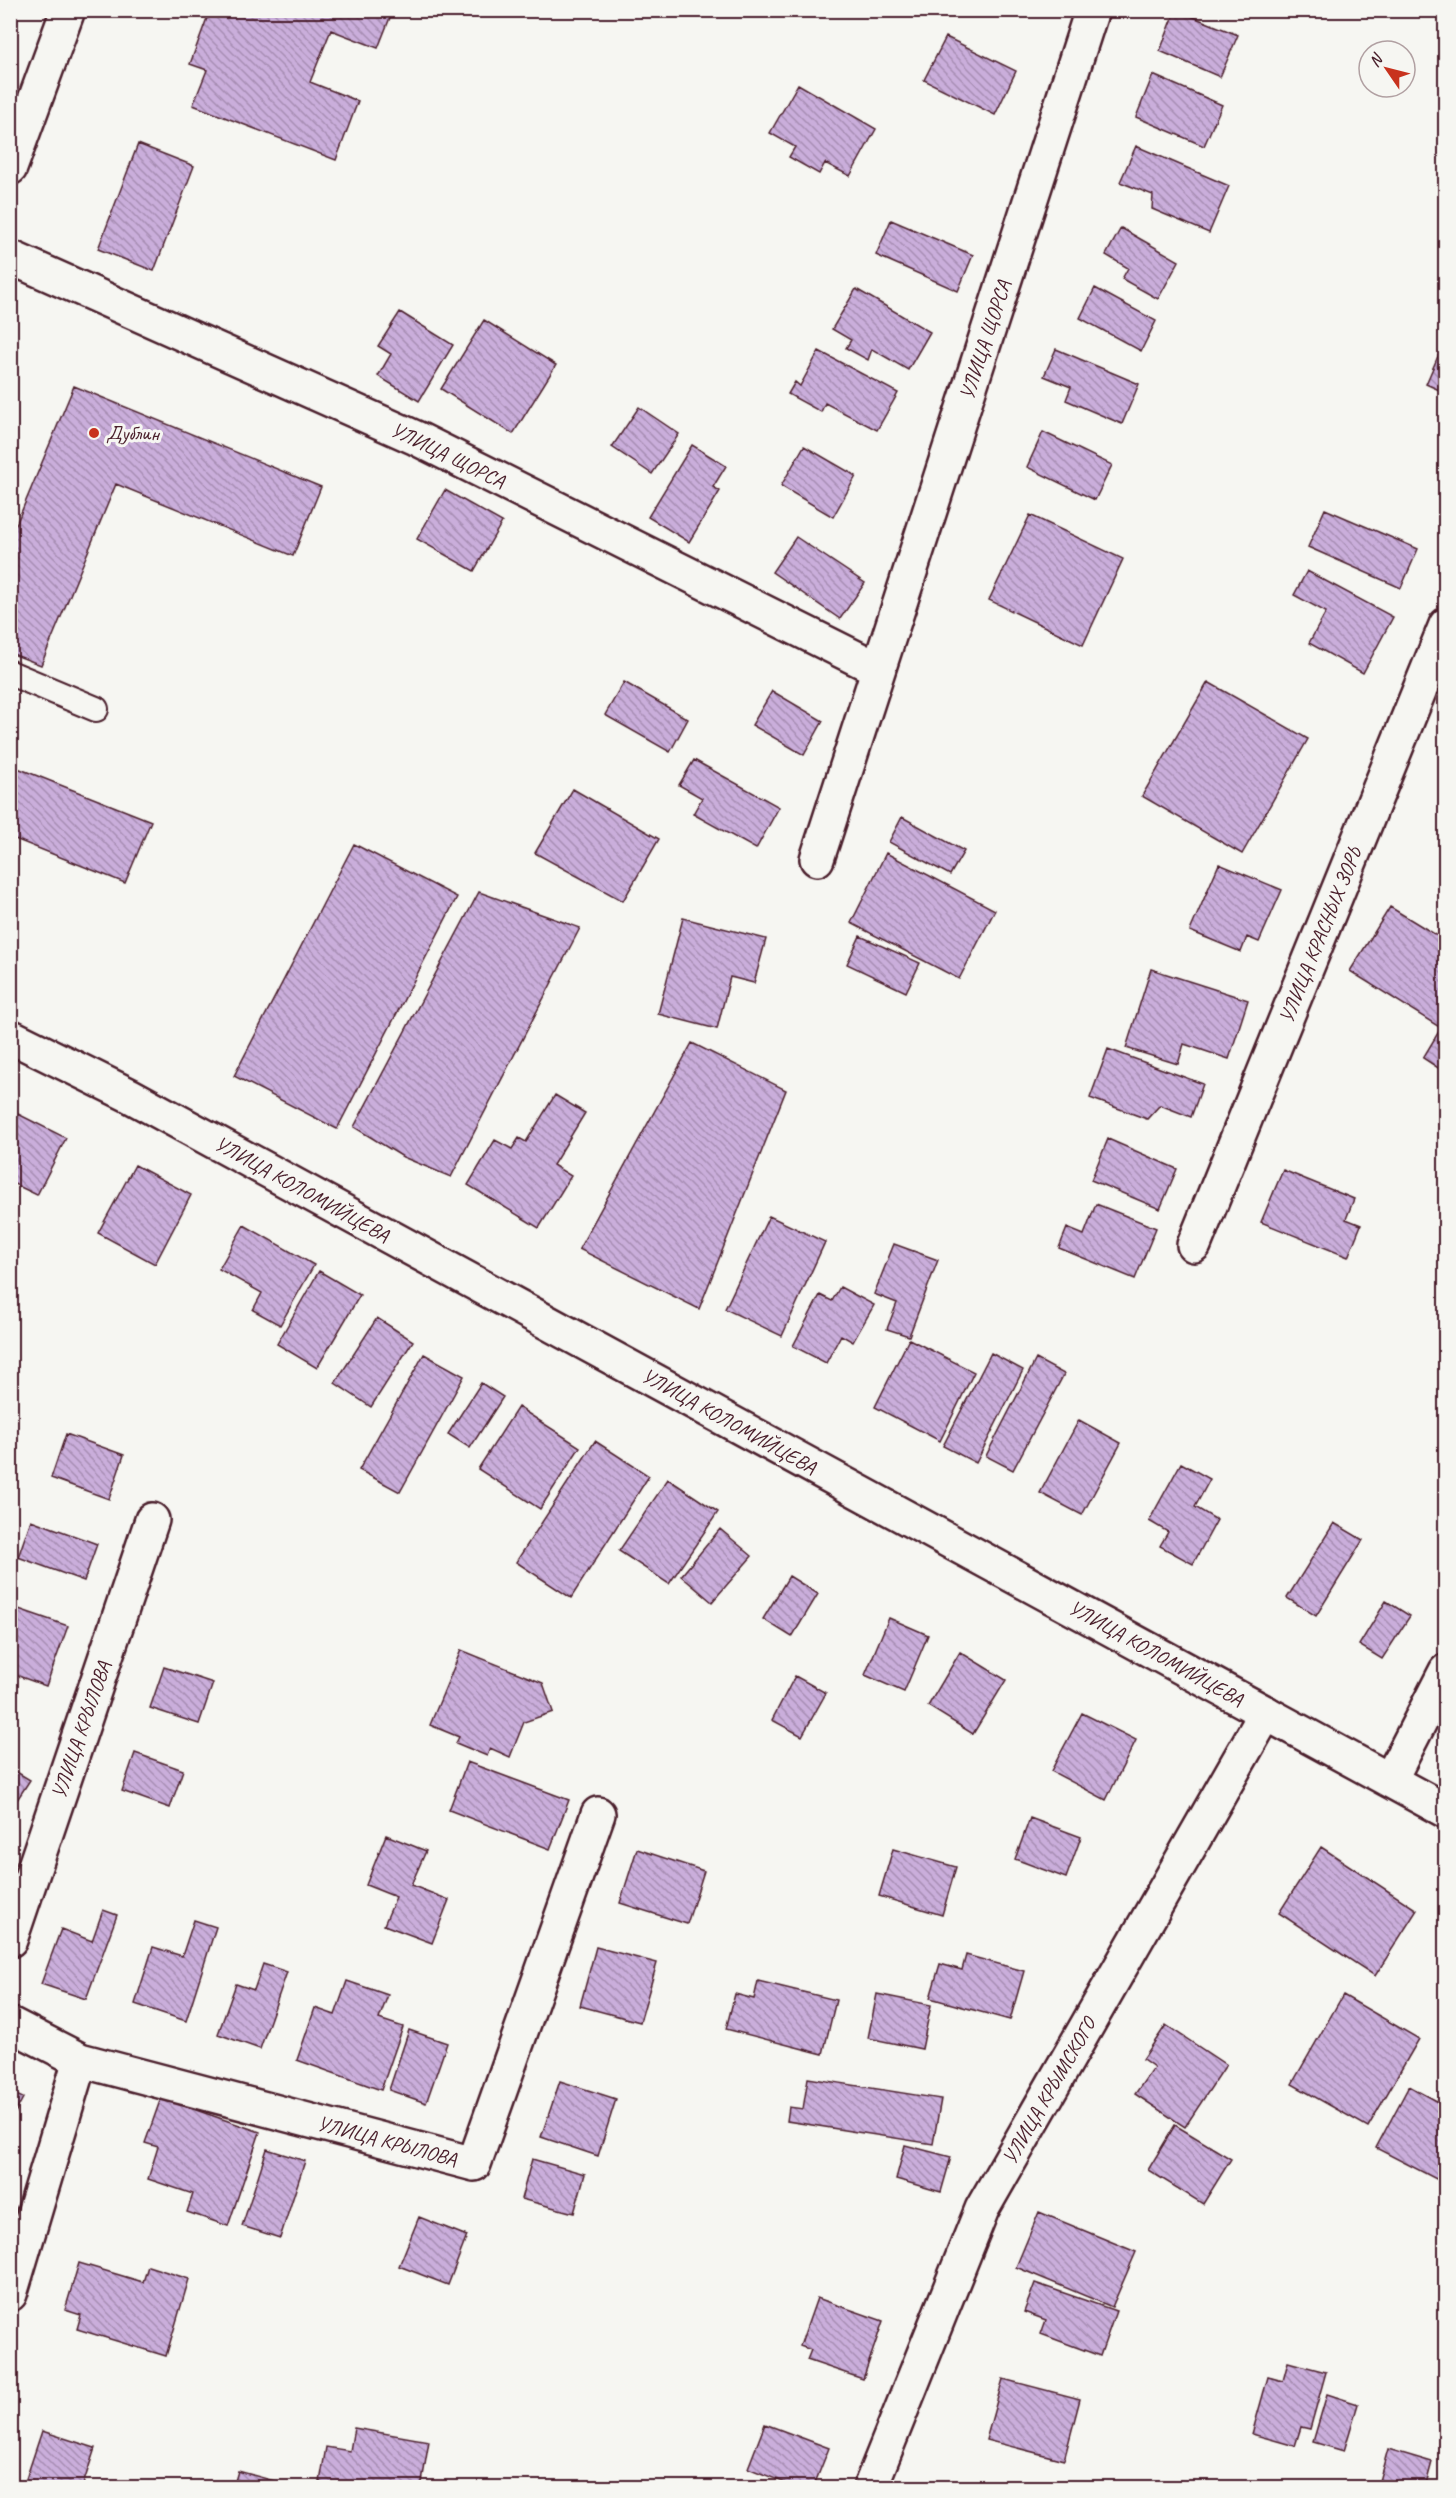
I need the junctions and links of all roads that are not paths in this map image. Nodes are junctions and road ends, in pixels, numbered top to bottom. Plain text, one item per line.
1 (68, 10) edge
2 (1092, 10) edge
3 (10, 168) edge
4 (10, 257) edge
5 (1446, 625) edge
6 (878, 669) junction
7 (10, 673) edge
8 (96, 709) dead end
9 (817, 859) dead end
10 (10, 1036) edge
11 (1194, 1245) dead end
12 (153, 1520) dead end
13 (1446, 1671) edge
14 (1266, 1713) junction
15 (1390, 1780) junction
16 (1446, 1811) edge
17 (598, 1814) dead end
18 (10, 1940) edge
19 (10, 2024) edge
20 (80, 2060) junction
21 (10, 2294) edge
22 (870, 2487) edge

1 - 3 street
2 - 6 street, УЛИЦА ЩОРСА
4 - 6 street, УЛИЦА ЩОРСА
5 - 11 street, УЛИЦА КРАСНЫХ ЗОРЬ
6 - 9 street, УЛИЦА ЩОРСА
7 - 8 lane
10 - 14 street, УЛИЦА КОЛОМИЙЦЕВА
12 - 18 street, УЛИЦА КРЫЛОВА
13 - 15 street
14 - 15 street, УЛИЦА КОЛОМИЙЦЕВА
14 - 22 street, УЛИЦА КРЫМСКОГО
15 - 16 street, УЛИЦА КОЛОМИЙЦЕВА
17 - 20 street, УЛИЦА КРЫЛОВА
19 - 20 street, УЛИЦА КРЫЛОВА
20 - 21 street

